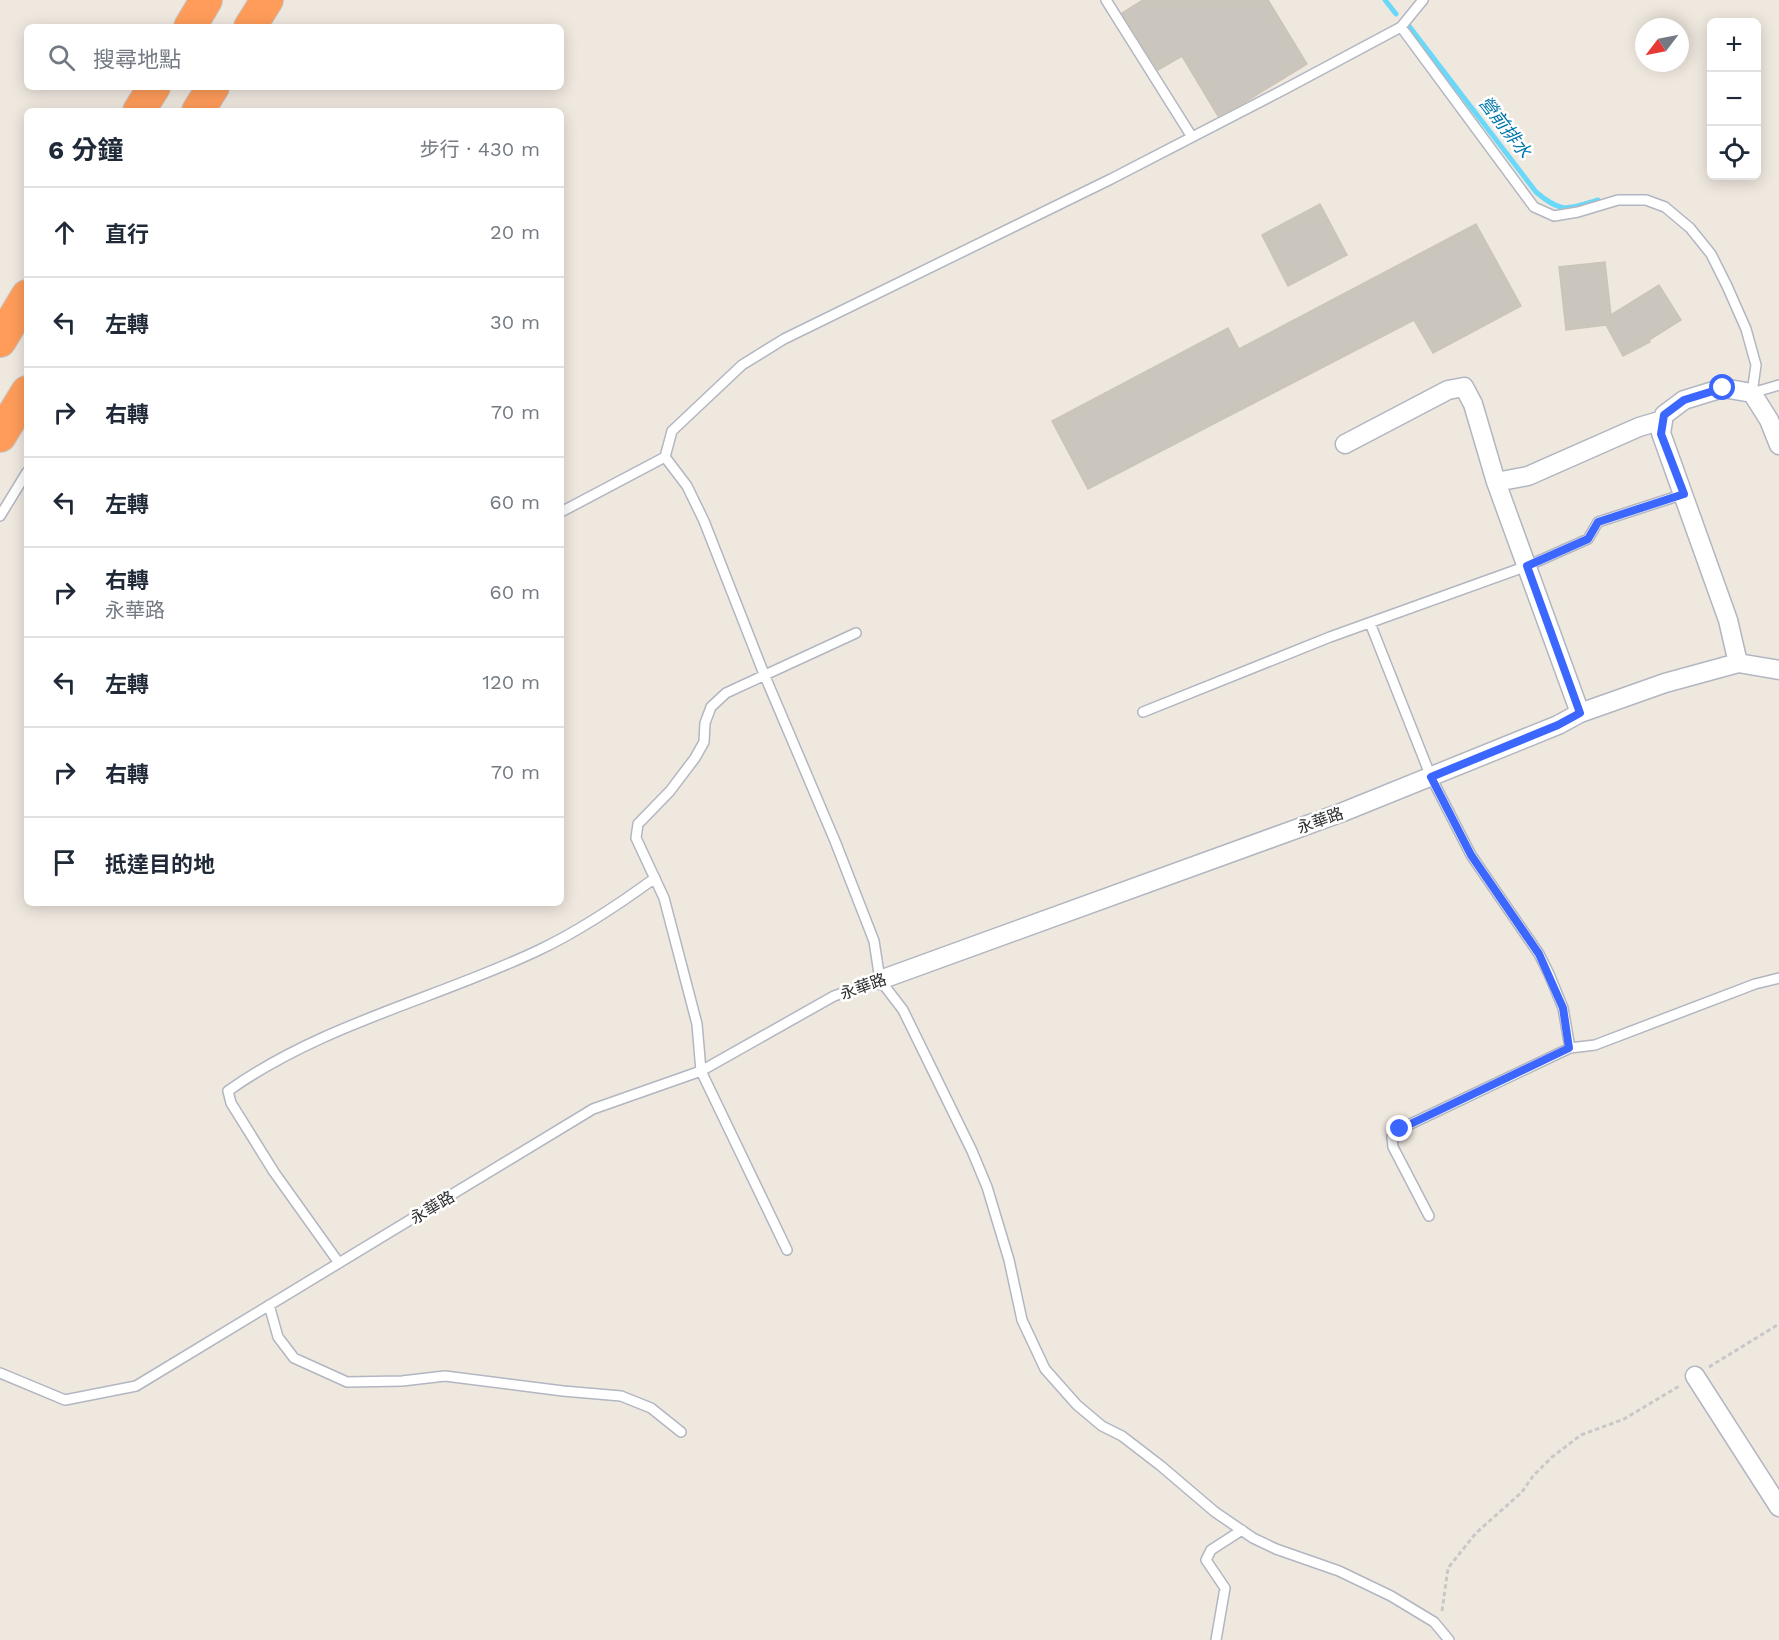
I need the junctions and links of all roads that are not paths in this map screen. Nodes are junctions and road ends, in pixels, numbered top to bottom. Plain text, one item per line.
1 (206, 0) edge
2 (267, 0) edge
3 (1106, 0) edge
4 (1423, 0) edge
5 (192, 24) edge
6 (252, 24) edge
7 (1401, 27) junction
8 (152, 90) edge
9 (211, 90) edge
10 (141, 108) edge
11 (200, 108) edge
12 (1192, 137) junction
13 (24, 301) edge
14 (0, 341) edge
15 (1779, 385) edge
16 (1752, 393) junction
17 (24, 397) edge
18 (1663, 420) junction
19 (0, 436) edge
20 (1345, 444) dead end
21 (1779, 444) edge
22 (664, 457) junction
23 (24, 477) edge
24 (1496, 482) junction
25 (1684, 494) junction
26 (564, 510) edge
27 (0, 516) edge
28 (1527, 566) junction
29 (1370, 623) junction
30 (856, 633) dead end
31 (1738, 663) junction
32 (1779, 670) edge
33 (764, 674) junction
34 (1143, 712) dead end
35 (1580, 713) junction
36 (1431, 777) junction
37 (656, 878) junction
38 (1779, 978) edge
39 (880, 980) junction
40 (1569, 1048) junction
41 (701, 1071) junction
42 (1429, 1216) dead end
43 (788, 1250) dead end
44 (339, 1263) junction
45 (269, 1305) junction
46 (0, 1372) edge
47 (1695, 1376) road end
48 (681, 1432) dead end
49 (1779, 1507) edge
50 (1242, 1530) junction
51 (1216, 1640) edge
52 (1449, 1640) edge

1 - 5 highway
2 - 6 highway
3 - 12 lane
4 - 7 lane
7 - 12 lane
7 - 16 lane
8 - 10 highway
9 - 11 highway
12 - 22 lane
13 - 14 highway
15 - 16 lane
16 - 18 street
16 - 21 street
17 - 19 highway
18 - 24 street
18 - 25 street
20 - 24 street
22 - 26 lane
22 - 33 lane
23 - 27 lane
24 - 28 street
25 - 28 lane
25 - 31 street
28 - 29 lane
28 - 35 street
29 - 34 lane
29 - 36 lane
30 - 33 lane
31 - 32 street, 永華路
31 - 35 street, 永華路
33 - 37 lane
33 - 39 lane
35 - 36 street, 永華路
36 - 39 street, 永華路
36 - 40 lane
37 - 41 lane
37 - 44 lane
38 - 40 lane
39 - 41 lane, 永華路
39 - 50 lane
40 - 42 lane
41 - 43 lane
41 - 44 lane, 永華路
44 - 45 lane, 永華路
45 - 46 lane, 永華路
45 - 48 lane
47 - 49 street
50 - 51 lane
50 - 52 lane

